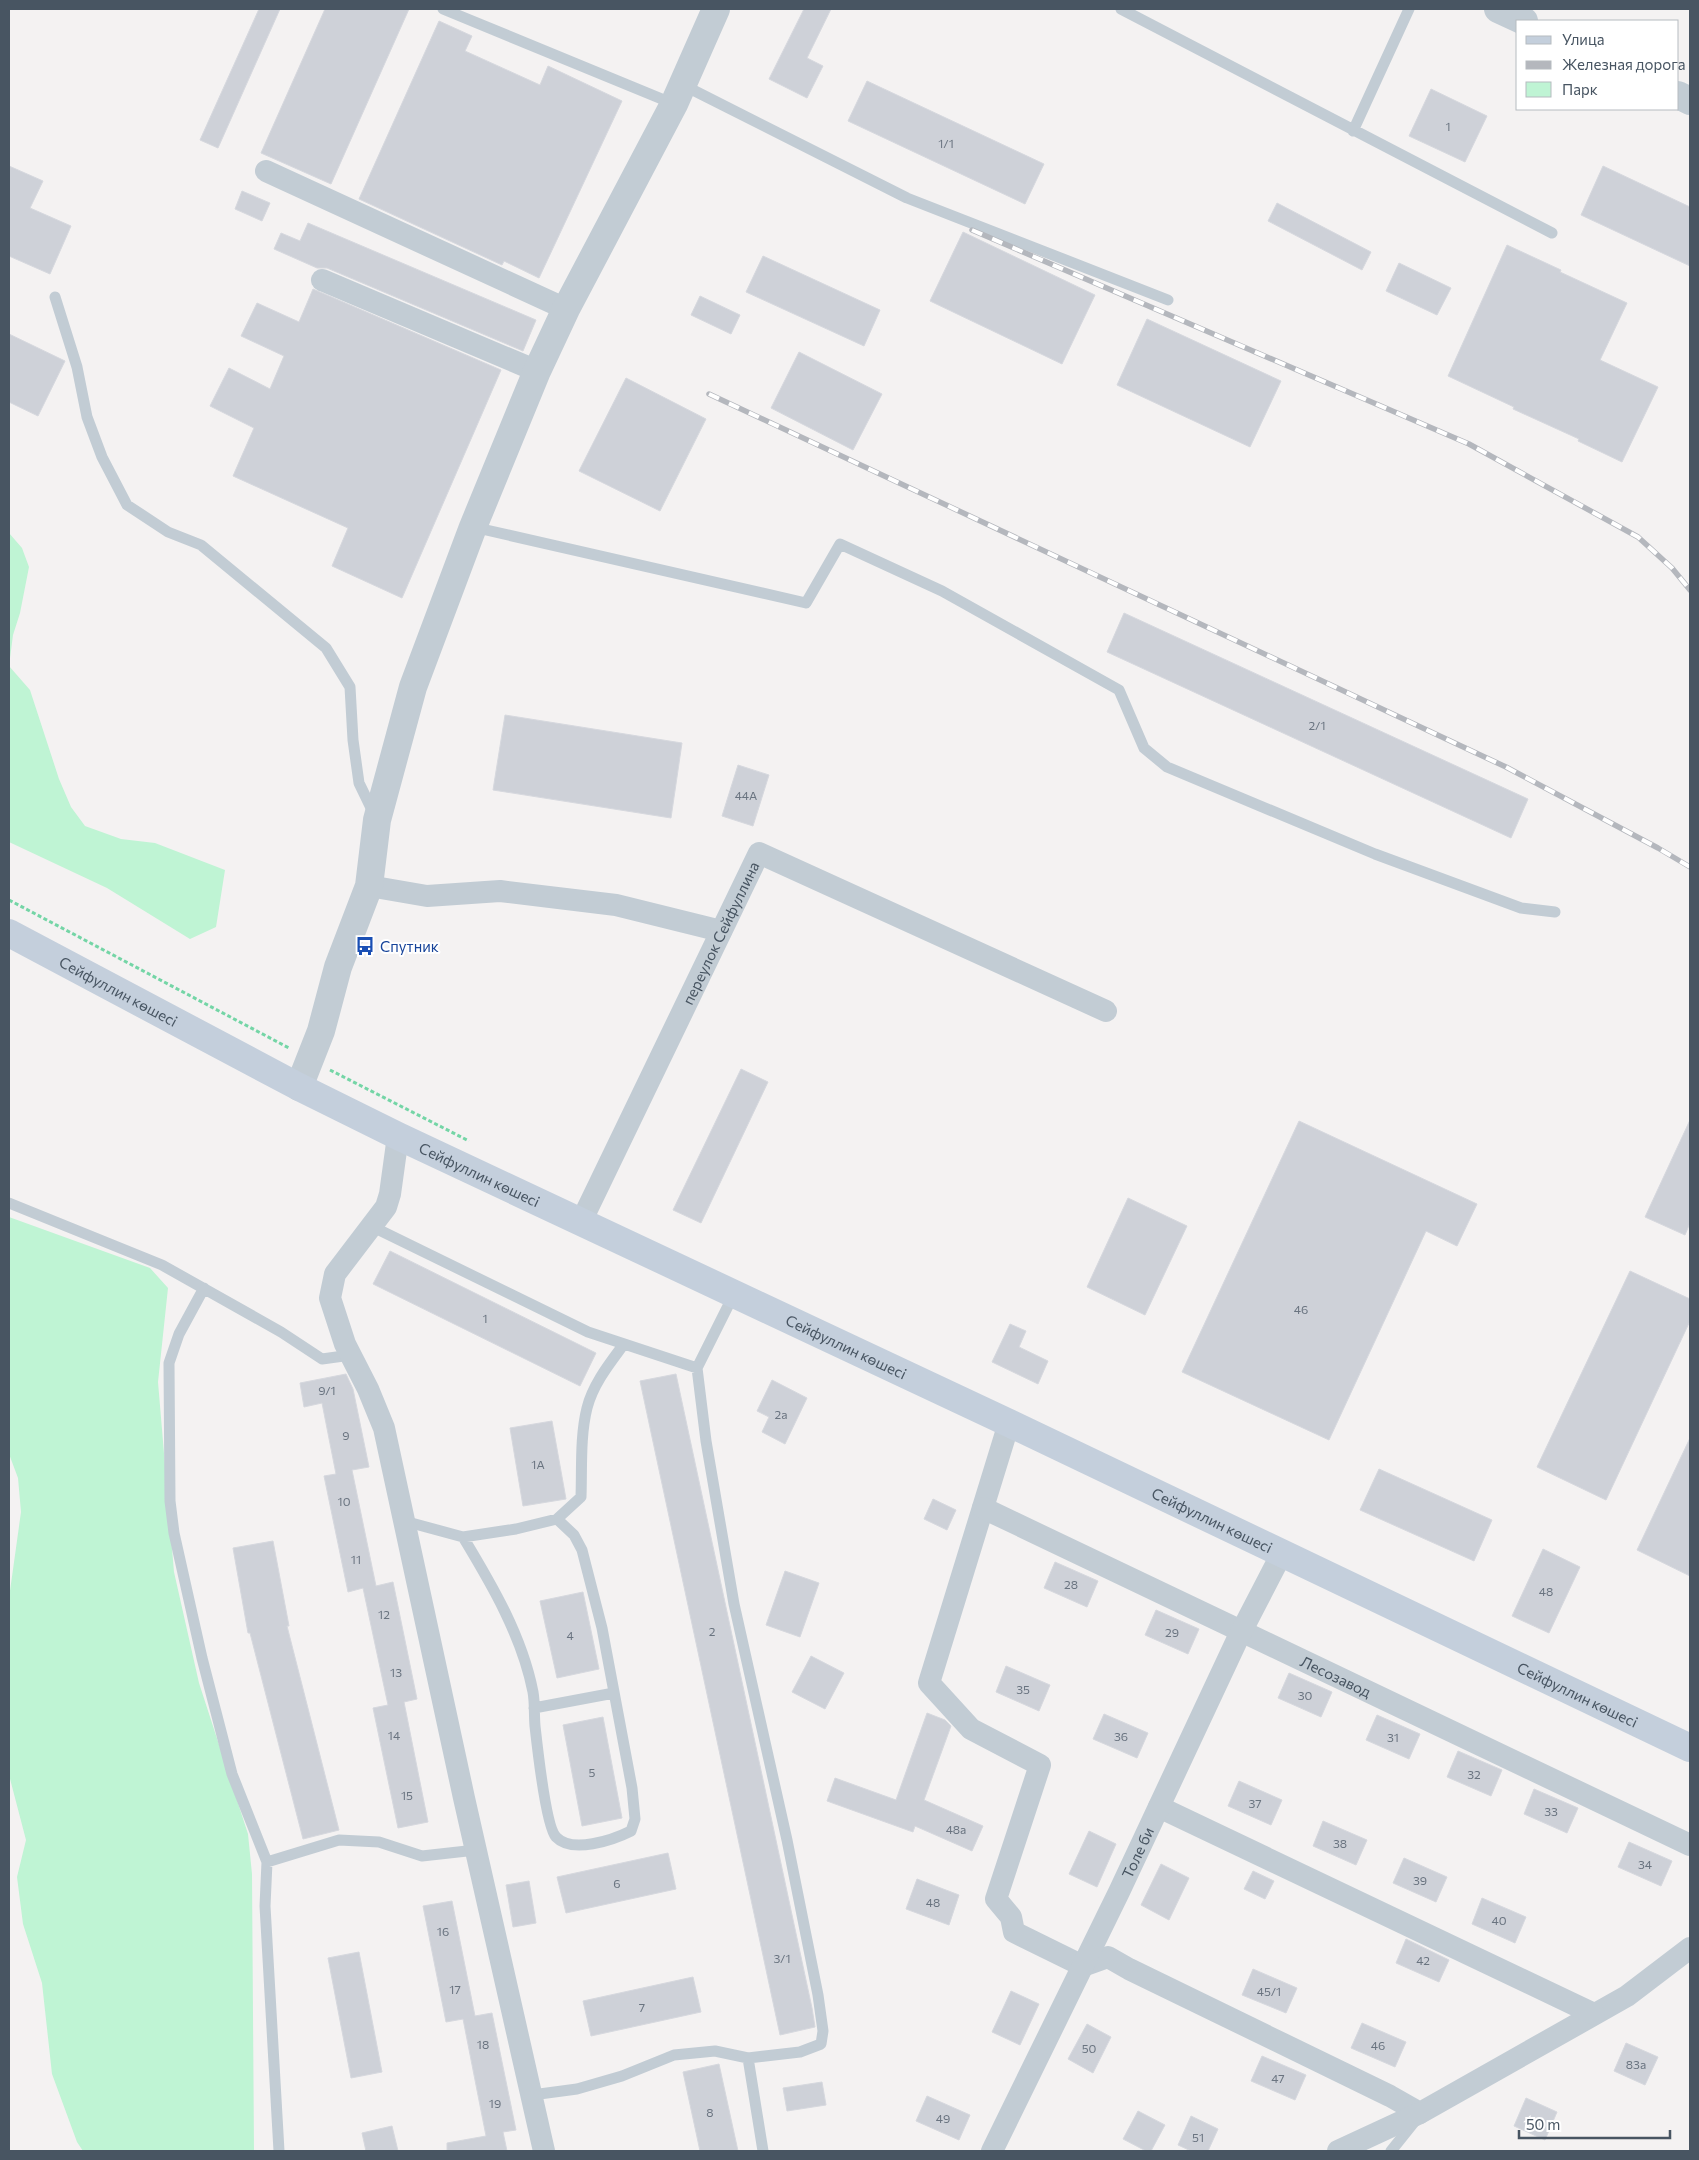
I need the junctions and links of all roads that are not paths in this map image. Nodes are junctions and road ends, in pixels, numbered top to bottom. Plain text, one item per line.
1 (443, 9) edge
2 (716, 9) edge
3 (1121, 9) edge
4 (1409, 9) edge
5 (1498, 9) edge
6 (1522, 20) edge
7 (679, 94) junction
8 (1353, 131) junction
9 (266, 171) dead end
10 (1552, 234) dead end
11 (322, 280) dead end
12 (56, 298) dead end
13 (1168, 300) dead end
14 (566, 310) junction
15 (537, 371) junction
16 (473, 527) junction
17 (377, 820) junction
18 (369, 886) junction
19 (1555, 912) dead end
20 (721, 931) junction
21 (9, 933) edge
22 (1106, 1011) dead end
23 (300, 1087) junction
24 (398, 1136) junction
25 (9, 1203) edge
26 (581, 1222) junction
27 (371, 1226) junction
28 (204, 1288) junction
29 (734, 1294) junction
30 (624, 1344) junction
31 (351, 1355) junction
32 (698, 1368) junction
33 (1008, 1423) junction
34 (983, 1508) junction
35 (557, 1519) junction
36 (404, 1521) junction
37 (463, 1537) junction
38 (1282, 1553) junction
39 (1241, 1632) junction
40 (614, 1693) junction
41 (534, 1708) junction
42 (1690, 1748) edge
43 (1159, 1807) junction
44 (1690, 1845) edge
45 (476, 1850) junction
46 (267, 1862) junction
47 (1690, 1948) edge
48 (1083, 1966) junction
49 (1594, 2014) junction
50 (748, 2058) junction
51 (532, 2095) junction
52 (1420, 2113) junction
53 (279, 2151) edge
54 (544, 2151) edge
55 (764, 2151) edge
56 (992, 2151) edge
57 (1338, 2151) edge
58 (1391, 2151) edge

1 - 7 lane
2 - 7 street
3 - 8 lane
4 - 8 lane
5 - 6 street
7 - 13 lane
7 - 14 street
8 - 10 lane
9 - 14 street
11 - 15 street
12 - 17 lane
14 - 15 street
15 - 16 street
16 - 17 street
16 - 19 lane
17 - 18 street
18 - 20 street
18 - 23 street
20 - 22 street, переулок Сейфуллина
20 - 26 street, переулок Сейфуллина
21 - 23 main road, Сейфуллин көшесі
23 - 24 main road, Сейфуллин көшесі
24 - 26 main road, Сейфуллин көшесі
24 - 27 street
25 - 28 lane
26 - 29 main road, Сейфуллин көшесі
27 - 30 lane
27 - 31 street
28 - 31 lane
28 - 46 lane
29 - 32 lane
29 - 33 main road, Сейфуллин көшесі
30 - 32 lane
30 - 35 lane
31 - 36 street
32 - 50 lane
33 - 34 street
33 - 38 main road, Сейфуллин көшесі
34 - 39 street, Лесозавод
34 - 48 street
35 - 37 lane
35 - 40 lane
36 - 37 lane
36 - 45 street
37 - 41 lane
38 - 39 street, Толе би
38 - 42 main road, Сейфуллин көшесі
39 - 43 street, Толе би
39 - 44 street, Лесозавод
40 - 41 lane
40 - 41 lane
43 - 48 street, Толе би
43 - 49 street
45 - 46 lane
45 - 51 street
46 - 53 lane
47 - 49 street
48 - 52 street
48 - 56 street, Толе би
49 - 52 street
50 - 51 lane
50 - 55 lane
51 - 54 street
52 - 57 street
52 - 58 lane

